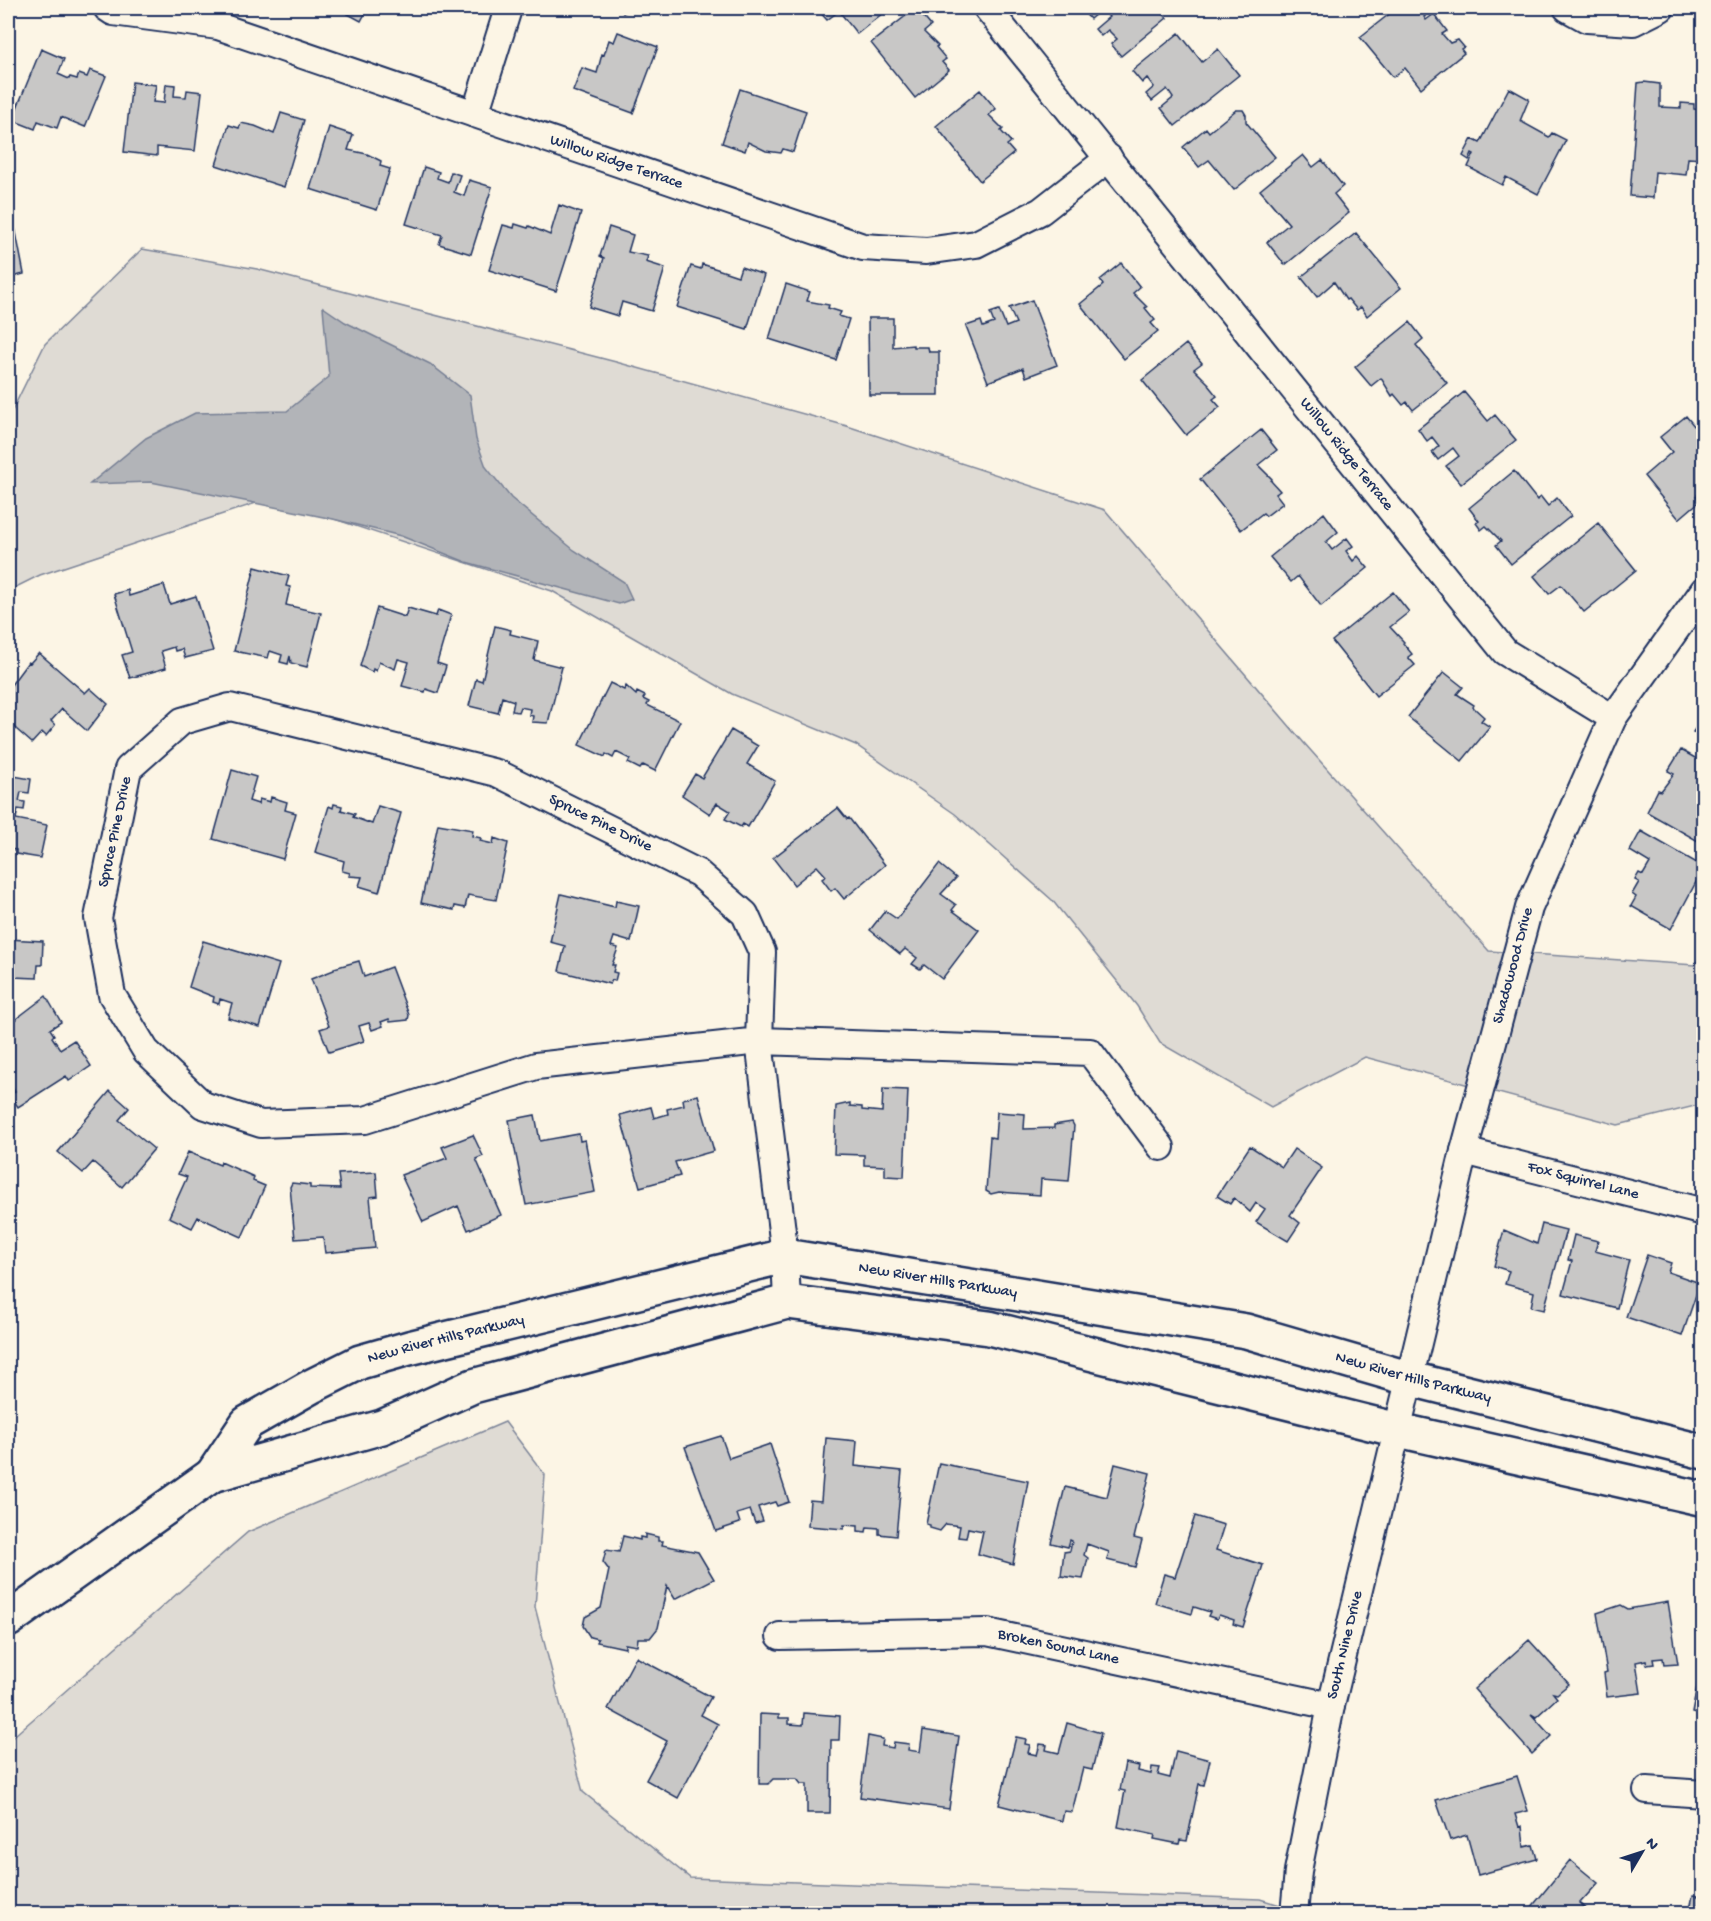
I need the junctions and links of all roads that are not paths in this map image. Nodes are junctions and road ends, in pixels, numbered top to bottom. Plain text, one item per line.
1 (107, 8) edge
2 (987, 8) edge
3 (1567, 8) edge
4 (1661, 8) edge
5 (508, 9) edge
6 (475, 114) junction
7 (1109, 158) junction
8 (1704, 590) edge
9 (1613, 718) junction
10 (759, 1041) junction
11 (1161, 1147) dead end
12 (1464, 1151) junction
13 (1704, 1212) edge
14 (785, 1256) junction
15 (787, 1302) junction
16 (1411, 1379) junction
17 (1398, 1430) junction
18 (1704, 1452) edge
19 (212, 1475) junction
20 (1704, 1499) edge
21 (8, 1620) edge
22 (780, 1636) dead end
23 (1331, 1706) junction
24 (1647, 1790) dead end
25 (1704, 1794) edge
26 (1294, 1914) edge

1 - 6 street, Willow Ridge Terrace
2 - 7 street, Willow Ridge Terrace
3 - 4 street
5 - 6 street
6 - 7 street, Willow Ridge Terrace
7 - 9 street, Willow Ridge Terrace
8 - 9 street, Shadowood Drive
9 - 12 street, Shadowood Drive
10 - 10 street, Spruce Pine Drive
10 - 11 street, Spruce Pine Drive
10 - 14 street, Spruce Pine Drive
12 - 13 street, Fox Squirrel Lane
12 - 16 street, Shadowood Drive
14 - 15 street, Spruce Pine Drive
14 - 16 street, New River Hills Parkway
14 - 19 street, New River Hills Parkway
15 - 17 street, New River Hills Parkway
15 - 19 street, New River Hills Parkway
16 - 17 street, South Nine Drive
16 - 18 street, New River Hills Parkway
17 - 20 street, New River Hills Parkway
17 - 23 street, South Nine Drive
19 - 21 street, New River Hills Parkway
22 - 23 street, Broken Sound Lane
23 - 26 street, South Nine Drive
24 - 25 street

